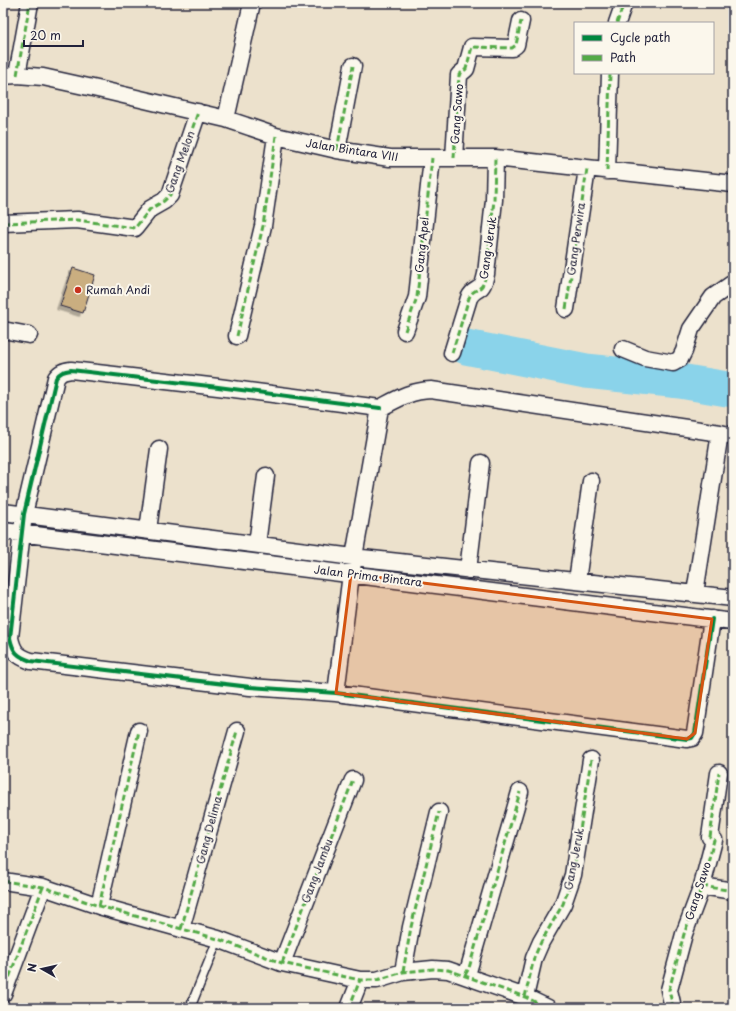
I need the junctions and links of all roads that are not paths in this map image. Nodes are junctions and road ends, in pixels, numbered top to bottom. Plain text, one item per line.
1 (30, 3) edge
2 (252, 3) edge
3 (624, 3) edge
4 (521, 21) dead end
5 (617, 22) edge
6 (353, 66) dead end
7 (610, 74) edge
8 (10, 75) edge
9 (198, 112) junction
10 (226, 119) junction
11 (276, 136) junction
12 (337, 150) junction
13 (432, 158) junction
14 (454, 158) junction
15 (495, 158) junction
16 (587, 169) junction
17 (607, 171) junction
18 (733, 184) edge
19 (3, 223) edge
20 (733, 283) edge
21 (566, 309) dead end
22 (3, 330) edge
23 (406, 331) dead end
24 (29, 335) dead end
25 (237, 336) dead end
26 (623, 349) dead end
27 (452, 353) dead end
28 (380, 408) junction
29 (726, 435) edge
30 (159, 449) dead end
31 (481, 463) dead end
32 (266, 476) dead end
33 (591, 481) dead end
34 (3, 512) edge
35 (24, 514) junction
36 (148, 530) junction
37 (3, 531) edge
38 (21, 534) junction
39 (257, 544) junction
40 (353, 557) junction
41 (468, 570) junction
42 (351, 574) junction
43 (577, 581) junction
44 (695, 593) junction
45 (733, 598) edge
46 (712, 619) junction
47 (733, 622) edge
48 (336, 693) junction
49 (139, 731) dead end
50 (237, 731) dead end
51 (591, 760) dead end
52 (719, 773) dead end
53 (353, 780) dead end
54 (520, 792) dead end
55 (439, 812) dead end
56 (3, 881) edge
57 (702, 886) junction
58 (43, 887) junction
59 (733, 891) edge
60 (99, 906) junction
61 (181, 929) junction
62 (218, 939) junction
63 (282, 963) junction
64 (403, 972) junction
65 (465, 975) junction
66 (360, 980) junction
67 (3, 994) edge
68 (525, 997) junction
69 (190, 1008) edge
70 (349, 1008) edge
71 (548, 1008) edge
72 (670, 1008) edge

1 - 8 street
2 - 10 street
3 - 5 street
4 - 14 street, Gang Sawo
6 - 12 street
7 - 17 street
8 - 9 street, Jalan Bintara VIII
9 - 10 street, Jalan Bintara VIII
9 - 19 street, Gang Melon
10 - 11 street, Jalan Bintara VIII
11 - 12 street, Jalan Bintara VIII
11 - 25 street
12 - 13 street, Jalan Bintara VIII
13 - 14 street, Jalan Bintara VIII
13 - 23 street, Gang Apel
14 - 15 street, Jalan Bintara VIII
15 - 16 street, Jalan Bintara VIII
15 - 27 street, Gang Jeruk
16 - 17 street, Jalan Bintara VIII
16 - 21 street, Gang Perwira
17 - 18 street, Jalan Bintara VIII
20 - 26 street
22 - 24 street
28 - 29 street
28 - 35 street
28 - 40 street
29 - 44 street
30 - 36 street
31 - 41 street
32 - 39 street
33 - 43 street
34 - 35 street, Jalan Prima Bintara
35 - 36 street, Jalan Prima Bintara
35 - 38 street
36 - 39 street, Jalan Prima Bintara
37 - 38 street, Jalan Prima Bintara
38 - 42 street, Jalan Prima Bintara
38 - 48 street
39 - 40 street, Jalan Prima Bintara
40 - 41 street, Jalan Prima Bintara
40 - 42 street
41 - 43 street, Jalan Prima Bintara
42 - 46 street, Jalan Prima Bintara
42 - 48 street
43 - 44 street, Jalan Prima Bintara
44 - 45 street, Jalan Prima Bintara
46 - 47 street, Jalan Prima Bintara
46 - 48 street
49 - 60 street
50 - 61 street, Gang Delima
51 - 68 street, Gang Jeruk
52 - 57 street, Gang Sawo
53 - 63 street, Gang Jambu
54 - 65 street
55 - 64 street
56 - 58 street
57 - 59 street
57 - 72 street, Gang Sawo
58 - 60 street
58 - 67 street
60 - 61 street
61 - 62 street
62 - 63 street
62 - 69 lane
63 - 66 street
64 - 65 street
64 - 66 street
65 - 68 street
66 - 70 street
68 - 71 street

